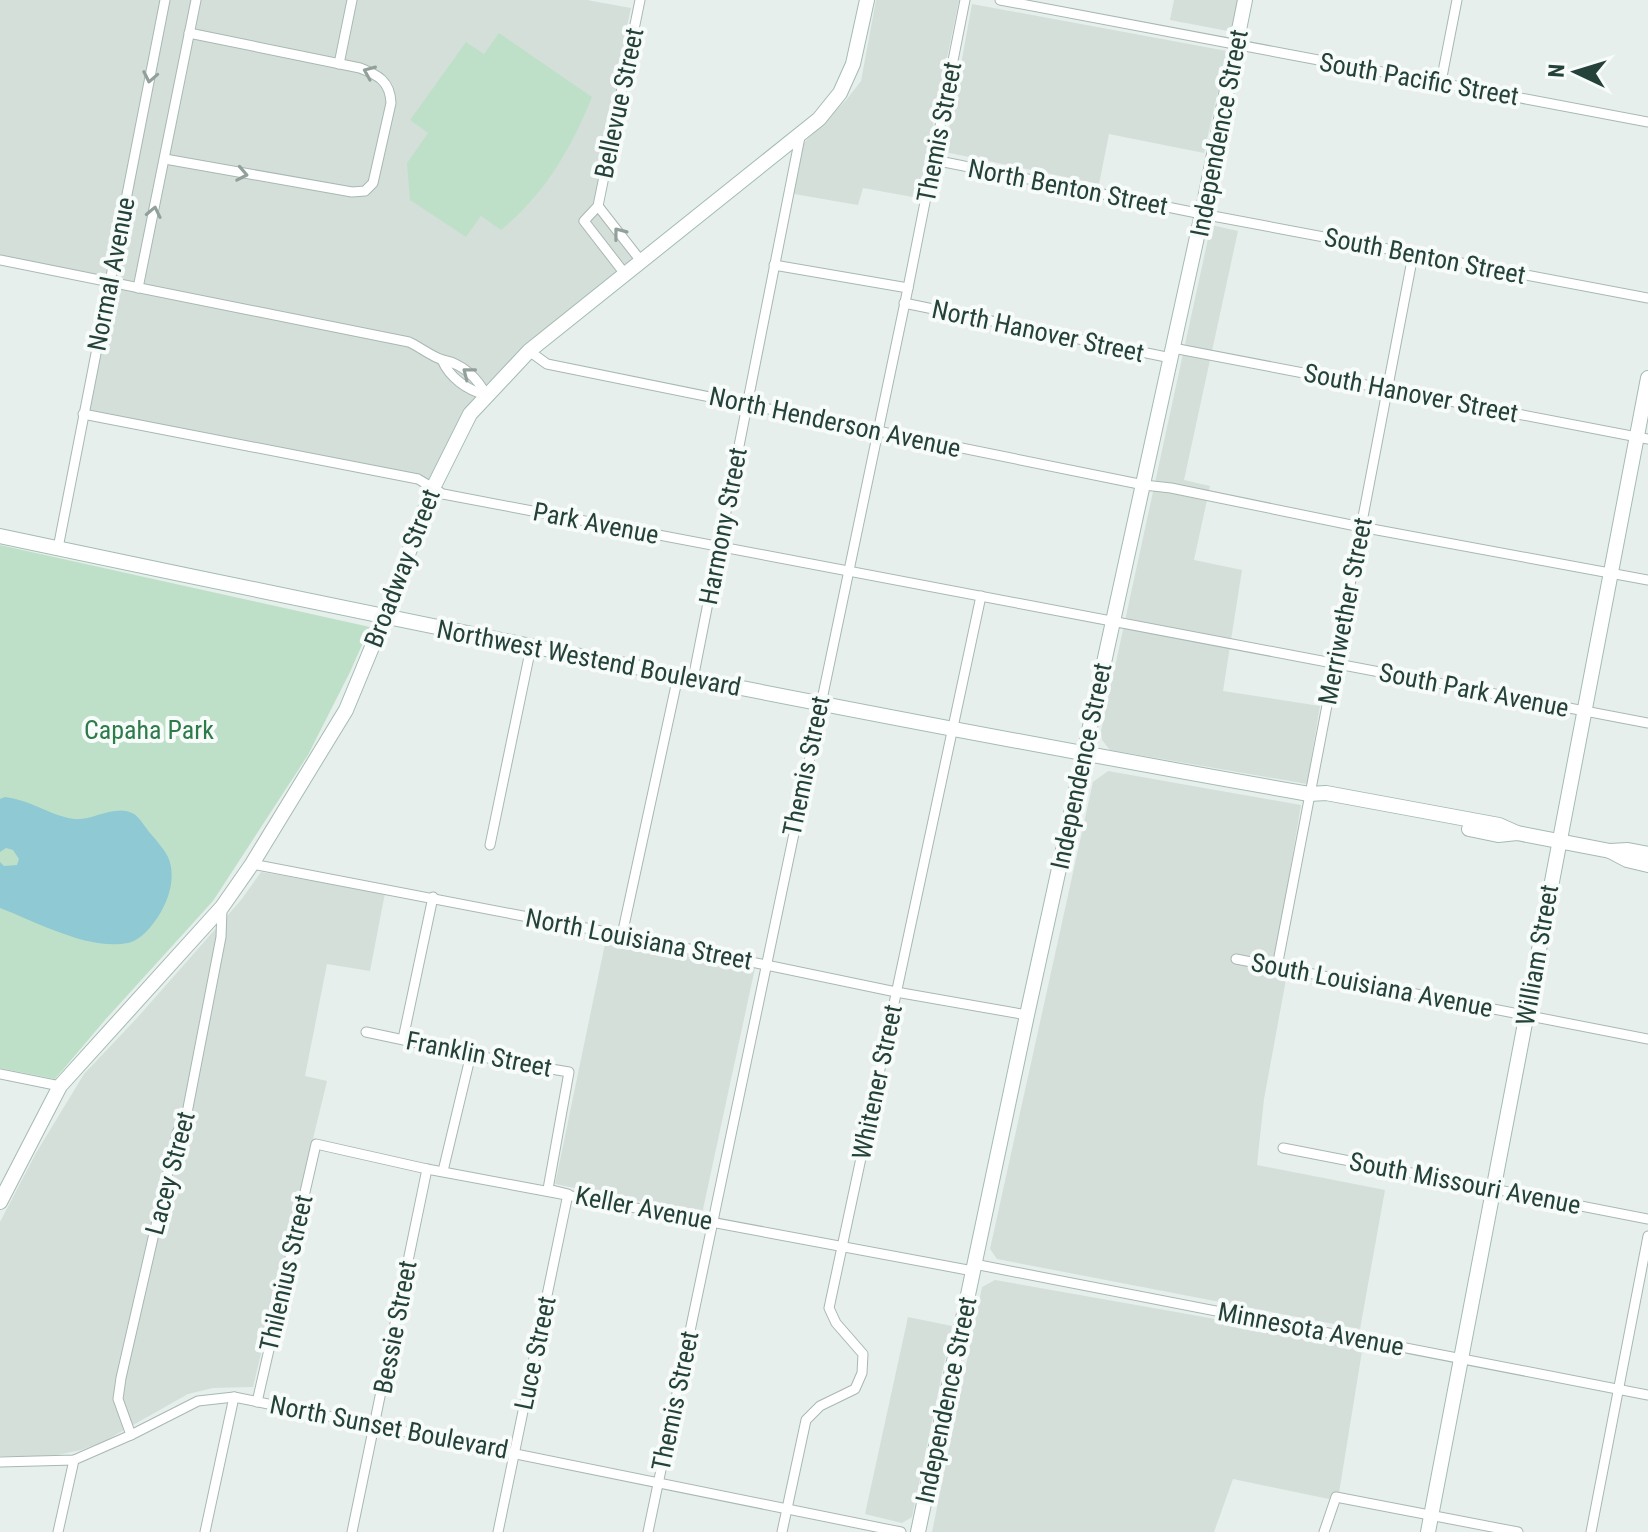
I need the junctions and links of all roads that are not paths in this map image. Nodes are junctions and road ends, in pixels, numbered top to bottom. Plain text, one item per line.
1 (165, 0) edge
2 (196, 0) edge
3 (352, 0) edge
4 (640, 0) edge
5 (867, 0) edge
6 (965, 0) edge
7 (1000, 0) edge
8 (1245, 0) edge
9 (1457, 0) edge
10 (1034, 3) edge
11 (189, 33) junction
12 (1236, 46) junction
13 (339, 64) junction
14 (1441, 82) junction
15 (1648, 122) edge
16 (800, 137) junction
17 (165, 159) junction
18 (934, 160) junction
19 (598, 206) junction
20 (1202, 214) junction
21 (1413, 255) junction
22 (0, 260) edge
23 (641, 261) junction
24 (774, 265) junction
25 (625, 274) junction
26 (109, 282) junction
27 (138, 288) junction
28 (908, 288) junction
29 (1648, 298) edge
30 (904, 303) junction
31 (529, 351) junction
32 (1172, 353) junction
33 (1648, 378) edge
34 (1388, 389) junction
35 (486, 395) junction
36 (748, 403) junction
37 (83, 414) junction
38 (878, 431) junction
39 (1642, 438) edge
40 (1144, 485) junction
41 (433, 488) junction
42 (1361, 527) junction
43 (0, 536) edge
44 (720, 546) junction
45 (58, 548) junction
46 (847, 569) junction
47 (1611, 573) junction
48 (1648, 580) edge
49 (981, 596) junction
50 (384, 618) junction
51 (1112, 623) junction
52 (531, 647) junction
53 (1335, 662) junction
54 (685, 678) junction
55 (819, 703) junction
56 (1584, 711) junction
57 (1648, 723) edge
58 (953, 730) junction
59 (1085, 754) junction
60 (1309, 794) junction
61 (1558, 841) junction
62 (490, 845) dead end
63 (1610, 851) junction
64 (1648, 854) edge
65 (252, 864) junction
66 (1648, 865) edge
67 (433, 897) junction
68 (222, 907) junction
69 (622, 935) junction
70 (1236, 959) dead end
71 (765, 964) junction
72 (1277, 967) junction
73 (896, 992) junction
74 (1027, 1015) junction
75 (1526, 1015) junction
76 (366, 1032) dead end
77 (403, 1039) junction
78 (1648, 1039) edge
79 (471, 1054) junction
80 (0, 1074) edge
81 (60, 1086) junction
82 (316, 1144) joint
83 (1283, 1148) dead end
84 (427, 1169) junction
85 (443, 1171) junction
86 (1494, 1187) junction
87 (568, 1194) junction
88 (0, 1202) edge
89 (1648, 1219) edge
90 (712, 1221) junction
91 (1648, 1236) edge
92 (842, 1248) junction
93 (973, 1268) junction
94 (1461, 1358) junction
95 (1619, 1390) junction
96 (1648, 1395) edge
97 (234, 1397) junction
98 (257, 1402) junction
99 (376, 1426) junction
100 (131, 1435) junction
101 (514, 1452) junction
102 (74, 1460) junction
103 (0, 1462) edge
104 (658, 1484) junction
105 (787, 1509) junction
106 (1431, 1516) junction
107 (58, 1532) edge
108 (205, 1532) edge
109 (352, 1532) edge
110 (498, 1532) edge
111 (648, 1532) edge
112 (782, 1532) edge
113 (901, 1532) edge
114 (918, 1532) edge
115 (1324, 1532) edge
116 (1428, 1532) edge
117 (1518, 1532) edge
118 (1591, 1532) edge

1 -> 26 street, Normal Avenue
2 - 11 street, Normal Avenue
3 - 13 street
4 - 19 street, Bellevue Street
5 - 16 street, Broadway Street
6 - 18 street, Themis Street
7 - 10 street, South Pacific Street
8 - 12 street, Independence Street
9 - 14 street
10 - 12 street, South Pacific Street
11 - 13 street
11 - 17 street, Normal Avenue
12 - 14 street, South Pacific Street
12 - 20 street, Independence Street
17 -> 13 street
14 - 15 street, South Pacific Street
16 - 23 street, Broadway Street
16 - 24 street, Harmony Street
27 -> 17 street, Normal Avenue
18 - 20 street, North Benton Street
18 - 28 street, Themis Street
23 -> 19 street, Bellevue Street
19 - 25 street, Bellevue Street
20 - 21 street, South Benton Street
20 - 32 street, Independence Street
21 - 29 street, South Benton Street
21 - 34 street, Merriwether Street
22 - 26 street
23 - 25 street, Broadway Street
24 - 28 street, North Hanover Street
24 - 36 street, Harmony Street
25 - 31 street, Broadway Street
26 - 27 street
26 - 37 street, Normal Avenue
27 - 35 street
28 - 30 street, Themis Street
30 - 32 street, North Hanover Street
30 - 38 street, Themis Street
31 - 35 street, Broadway Street
31 - 36 street, North Henderson Avenue
32 - 34 street, South Hanover Street
32 - 40 street, Independence Street
33 - 39 street, William Street
34 - 39 street, South Hanover Street
34 - 42 street, Merriwether Street
35 - 41 street, Broadway Street
36 - 38 street, North Henderson Avenue
36 - 44 street, Harmony Street
37 - 41 street, Park Avenue
37 - 45 street, Normal Avenue
38 - 40 street, North Henderson Avenue
38 - 46 street, Themis Street
39 - 47 street, William Street
40 - 42 street, North Henderson Avenue
40 - 51 street, Independence Street
41 - 44 street, Park Avenue
41 - 50 street, Broadway Street
42 - 47 street, North Henderson Avenue
42 - 53 street, Merriwether Street
43 - 45 street, Northwest Westend Boulevard
44 - 46 street, Park Avenue
44 - 54 street, Harmony Street
45 - 50 street, Northwest Westend Boulevard
46 - 49 street, Park Avenue
46 - 55 street, Themis Street
47 - 48 street, North Henderson Avenue
47 - 56 street, William Street
49 - 51 street, Park Avenue
49 - 58 street, Whitener Street
50 - 52 street, Northwest Westend Boulevard
50 - 65 street, Broadway Street
51 - 53 street, South Park Avenue
51 - 59 street, Independence Street
52 - 54 street, Northwest Westend Boulevard
52 - 62 street
53 - 56 street, South Park Avenue
53 - 60 street, Merriwether Street
54 - 55 street, Northwest Westend Boulevard
54 - 69 street
55 - 58 street, Northwest Westend Boulevard
55 - 71 street, Themis Street
56 - 57 street, South Park Avenue
56 - 61 street, William Street
58 - 59 street, Northwest Westend Boulevard
58 - 73 street, Whitener Street
59 - 60 street, Northwest Westend Boulevard
59 - 74 street, Independence Street
60 - 61 street, Northwest Westend Boulevard
60 - 72 street, Merriwether Street
61 - 63 street, Northwest Westend Boulevard
61 - 75 street, William Street
63 - 64 street
63 - 66 street
65 - 67 street, North Louisiana Street
65 - 68 street, Broadway Street
67 - 69 street, North Louisiana Street
67 - 77 street
68 - 81 street, Broadway Street
68 - 100 street, Lacey Street
69 - 71 street, North Louisiana Street
70 - 72 street, South Louisiana Avenue
71 - 73 street, North Louisiana Street
71 - 90 street, Themis Street
72 - 75 street, South Louisiana Avenue
73 - 74 street, North Louisiana Street
73 - 92 street, Whitener Street
74 - 93 street, Independence Street
75 - 78 street, South Louisiana Avenue
75 - 86 street, William Street
76 - 77 street, Franklin Street
77 - 79 street, Franklin Street
79 - 85 street
79 - 87 street, Franklin Street
80 - 81 street
81 - 88 street, Broadway Street
82 - 84 street, Keller Avenue
82 - 98 street, Thilenius Street
83 - 86 street, South Missouri Avenue
84 - 85 street, Keller Avenue
84 - 99 street, Bessie Street
85 - 87 street, Keller Avenue
86 - 89 street, South Missouri Avenue
86 - 94 street, William Street
87 - 90 street, Keller Avenue
87 - 101 street, Luce Street
90 - 92 street, Keller Avenue
90 - 104 street, Themis Street
91 - 95 street
92 - 93 street, Keller Avenue
92 - 105 street, Whitener Street
93 - 94 street, Minnesota Avenue
93 - 114 street, Independence Street
94 - 95 street, Minnesota Avenue
94 - 106 street, William Street
95 - 96 street, Minnesota Avenue
95 - 118 street
97 - 98 street, North Sunset Boulevard
97 - 100 street, North Sunset Boulevard
97 - 108 street
98 - 99 street, North Sunset Boulevard
99 - 101 street, North Sunset Boulevard
99 - 109 street, Bessie Street
100 - 102 street, North Sunset Boulevard
101 - 104 street, North Sunset Boulevard
101 - 110 street, Luce Street
102 - 103 street, North Sunset Boulevard
102 - 107 street
104 - 105 street, North Sunset Boulevard
104 - 111 street, Themis Street
105 - 112 street, Whitener Street
105 - 113 street, North Sunset Boulevard
106 - 115 street
106 - 116 street, William Street
106 - 117 street

